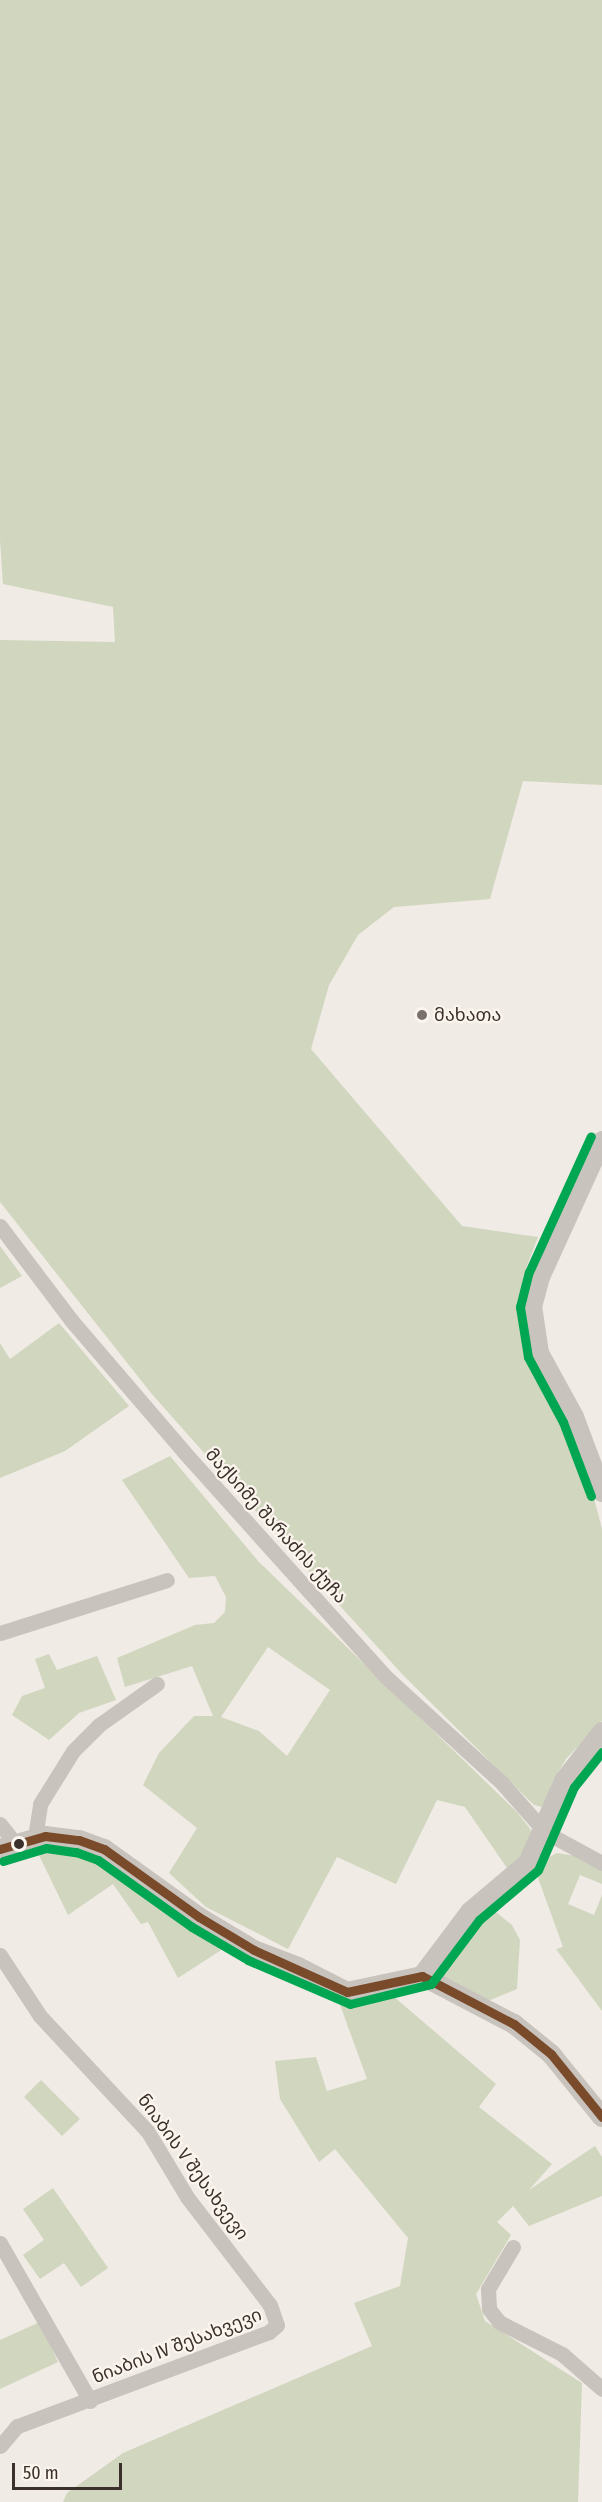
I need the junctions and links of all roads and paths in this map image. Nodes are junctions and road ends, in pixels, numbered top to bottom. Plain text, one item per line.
1 (602, 1141) edge
2 (0, 1226) edge
3 (602, 1492) edge
4 (167, 1580) dead end
5 (0, 1633) edge
6 (157, 1684) dead end
7 (602, 1732) edge
8 (0, 1824) edge
9 (545, 1832) junction
10 (36, 1837) junction
11 (7, 1846) edge
12 (602, 1863) edge
13 (0, 1954) edge
14 (422, 1976) junction
15 (602, 2117) edge
16 (0, 2243) edge
17 (513, 2247) dead end
18 (277, 2325) joint
19 (602, 2390) edge
20 (90, 2401) junction
21 (0, 2446) edge

1 - 3 street
2 - 9 street, მაქსიმე შარაძის ქუჩა
4 - 5 street
6 - 10 street
7 - 9 street
8 - 11 street
9 - 12 street
9 - 14 street
10 - 11 street
10 - 14 street
13 - 18 street, ნიაბის V შესახვევი
14 - 15 street
16 - 20 street, ნიაბის IV შესახვევი
17 - 19 street
18 - 20 street, ნიაბის IV შესახვევი
20 - 21 street

